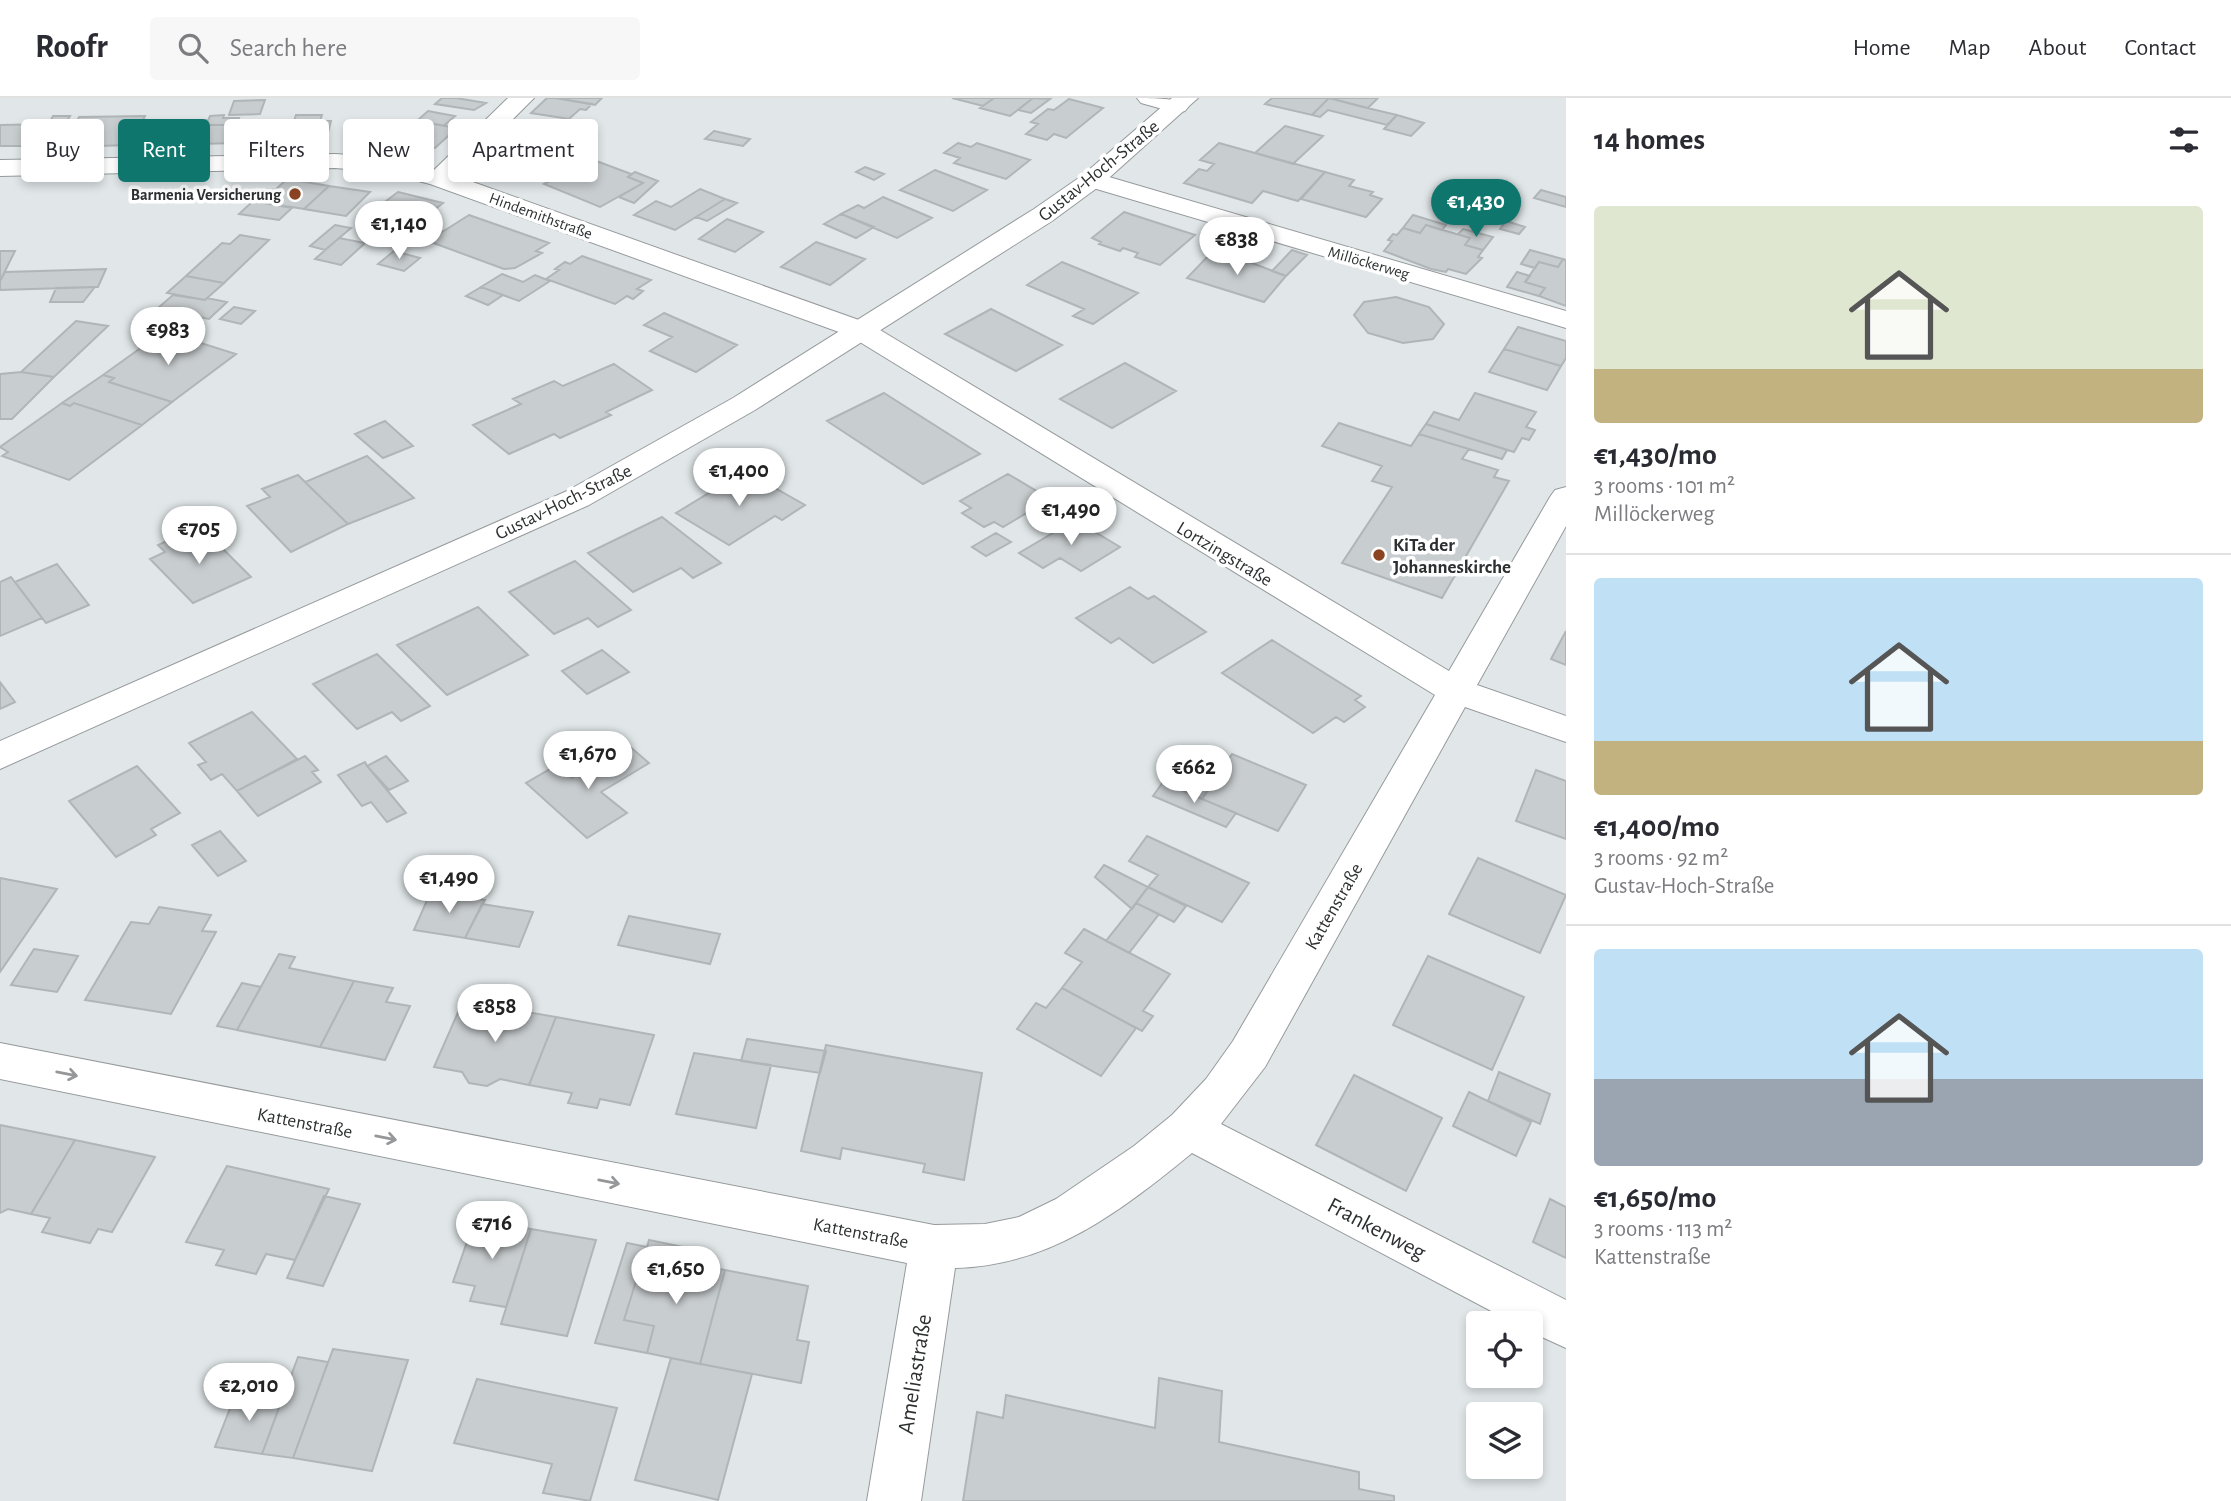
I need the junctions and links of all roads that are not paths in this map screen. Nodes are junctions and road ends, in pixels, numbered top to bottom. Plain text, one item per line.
1 (522, 98) edge
2 (1149, 98) edge
3 (1182, 102) edge
4 (0, 168) edge
5 (439, 178) junction
6 (1091, 180) junction
7 (1566, 320) edge
8 (860, 330) junction
9 (1566, 497) edge
10 (1455, 691) junction
11 (1566, 729) edge
12 (0, 756) edge
13 (0, 1061) edge
14 (1188, 1129) junction
15 (933, 1247) junction
16 (1566, 1325) edge
17 (894, 1501) edge

1 - 5 street
2 - 3 street
3 - 6 street, Gustav-Hoch-Straße
4 - 5 street, Hindemithstraße
5 - 8 street, Hindemithstraße
6 - 7 street, Millöckerweg
6 - 8 street, Gustav-Hoch-Straße
8 - 10 street, Lortzingstraße
8 - 12 street, Gustav-Hoch-Straße
9 - 10 street, Kattenstraße
10 - 11 street, Lortzingstraße
10 - 14 street, Kattenstraße
13 -> 15 street, Kattenstraße
14 - 15 street, Kattenstraße
14 - 16 street, Frankenweg
15 - 17 street, Ameliastraße

